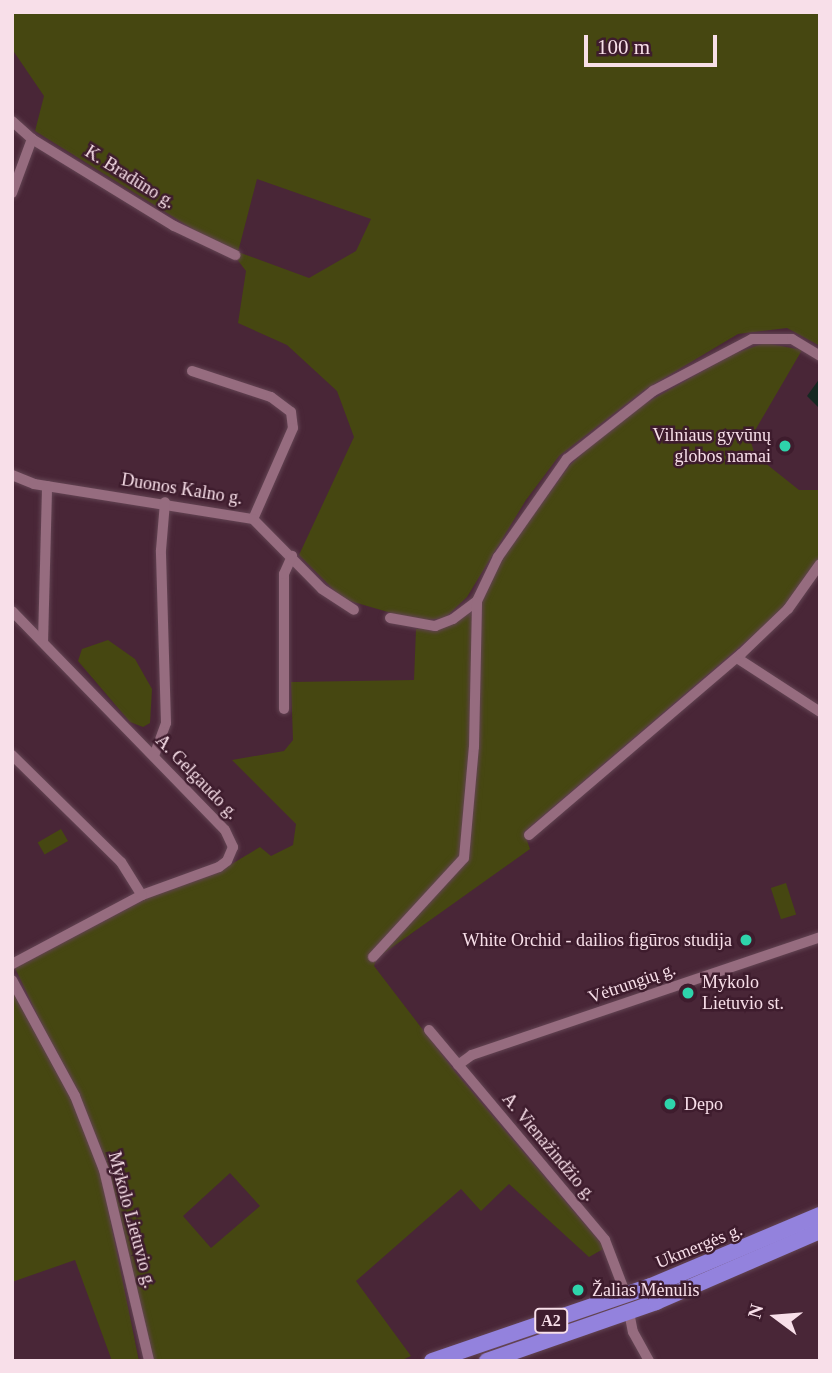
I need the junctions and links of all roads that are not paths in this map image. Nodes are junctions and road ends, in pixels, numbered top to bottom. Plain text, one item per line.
1 (12, 121) edge
2 (32, 139) junction
3 (12, 193) edge
4 (235, 255) dead end
5 (820, 356) edge
6 (192, 371) dead end
7 (12, 475) edge
8 (47, 486) junction
9 (165, 502) junction
10 (253, 519) junction
11 (292, 556) junction
12 (820, 564) edge
13 (477, 601) junction
14 (354, 610) dead end
15 (12, 611) edge
16 (390, 618) dead end
17 (43, 642) junction
18 (737, 658) junction
19 (284, 709) dead end
20 (820, 712) edge
21 (12, 755) edge
22 (154, 756) junction
23 (529, 835) dead end
24 (142, 895) junction
25 (820, 936) edge
26 (373, 957) dead end
27 (12, 964) edge
28 (12, 980) edge
29 (429, 1030) dead end
30 (458, 1065) junction
31 (820, 1216) edge
32 (820, 1231) edge
33 (626, 1295) junction
34 (629, 1312) junction
35 (149, 1361) edge
36 (432, 1361) edge
37 (487, 1361) edge
38 (649, 1361) edge

1 - 2 street, K. Bradūno g.
2 - 3 street
2 - 4 street, K. Bradūno g.
5 - 13 street
6 - 10 street
7 - 8 street, Duonos Kalno g.
8 - 9 street, Duonos Kalno g.
8 - 17 street
9 - 10 street, Duonos Kalno g.
9 - 22 street
10 - 11 street, Duonos Kalno g.
11 - 14 street, Duonos Kalno g.
11 - 19 street
12 - 18 street
13 - 16 street
13 - 26 street
15 - 17 street, A. Gelgaudo g.
17 - 22 street, A. Gelgaudo g.
18 - 20 street
18 - 23 street
21 - 24 street
22 - 24 street, A. Gelgaudo g.
24 - 27 street, A. Gelgaudo g.
25 - 30 street, Vėtrungių g.
28 - 35 street, Mykolo Lietuvio g.
29 - 30 street, A. Vienažindžio g.
30 - 33 street, A. Vienažindžio g.
31 - 33 highway, Ukmergės g. / A2
32 - 34 highway, Ukmergės g. / A2
33 - 34 highway
33 - 36 highway, Ukmergės g. / A2
34 - 37 highway, Ukmergės g. / A2
34 - 38 street

